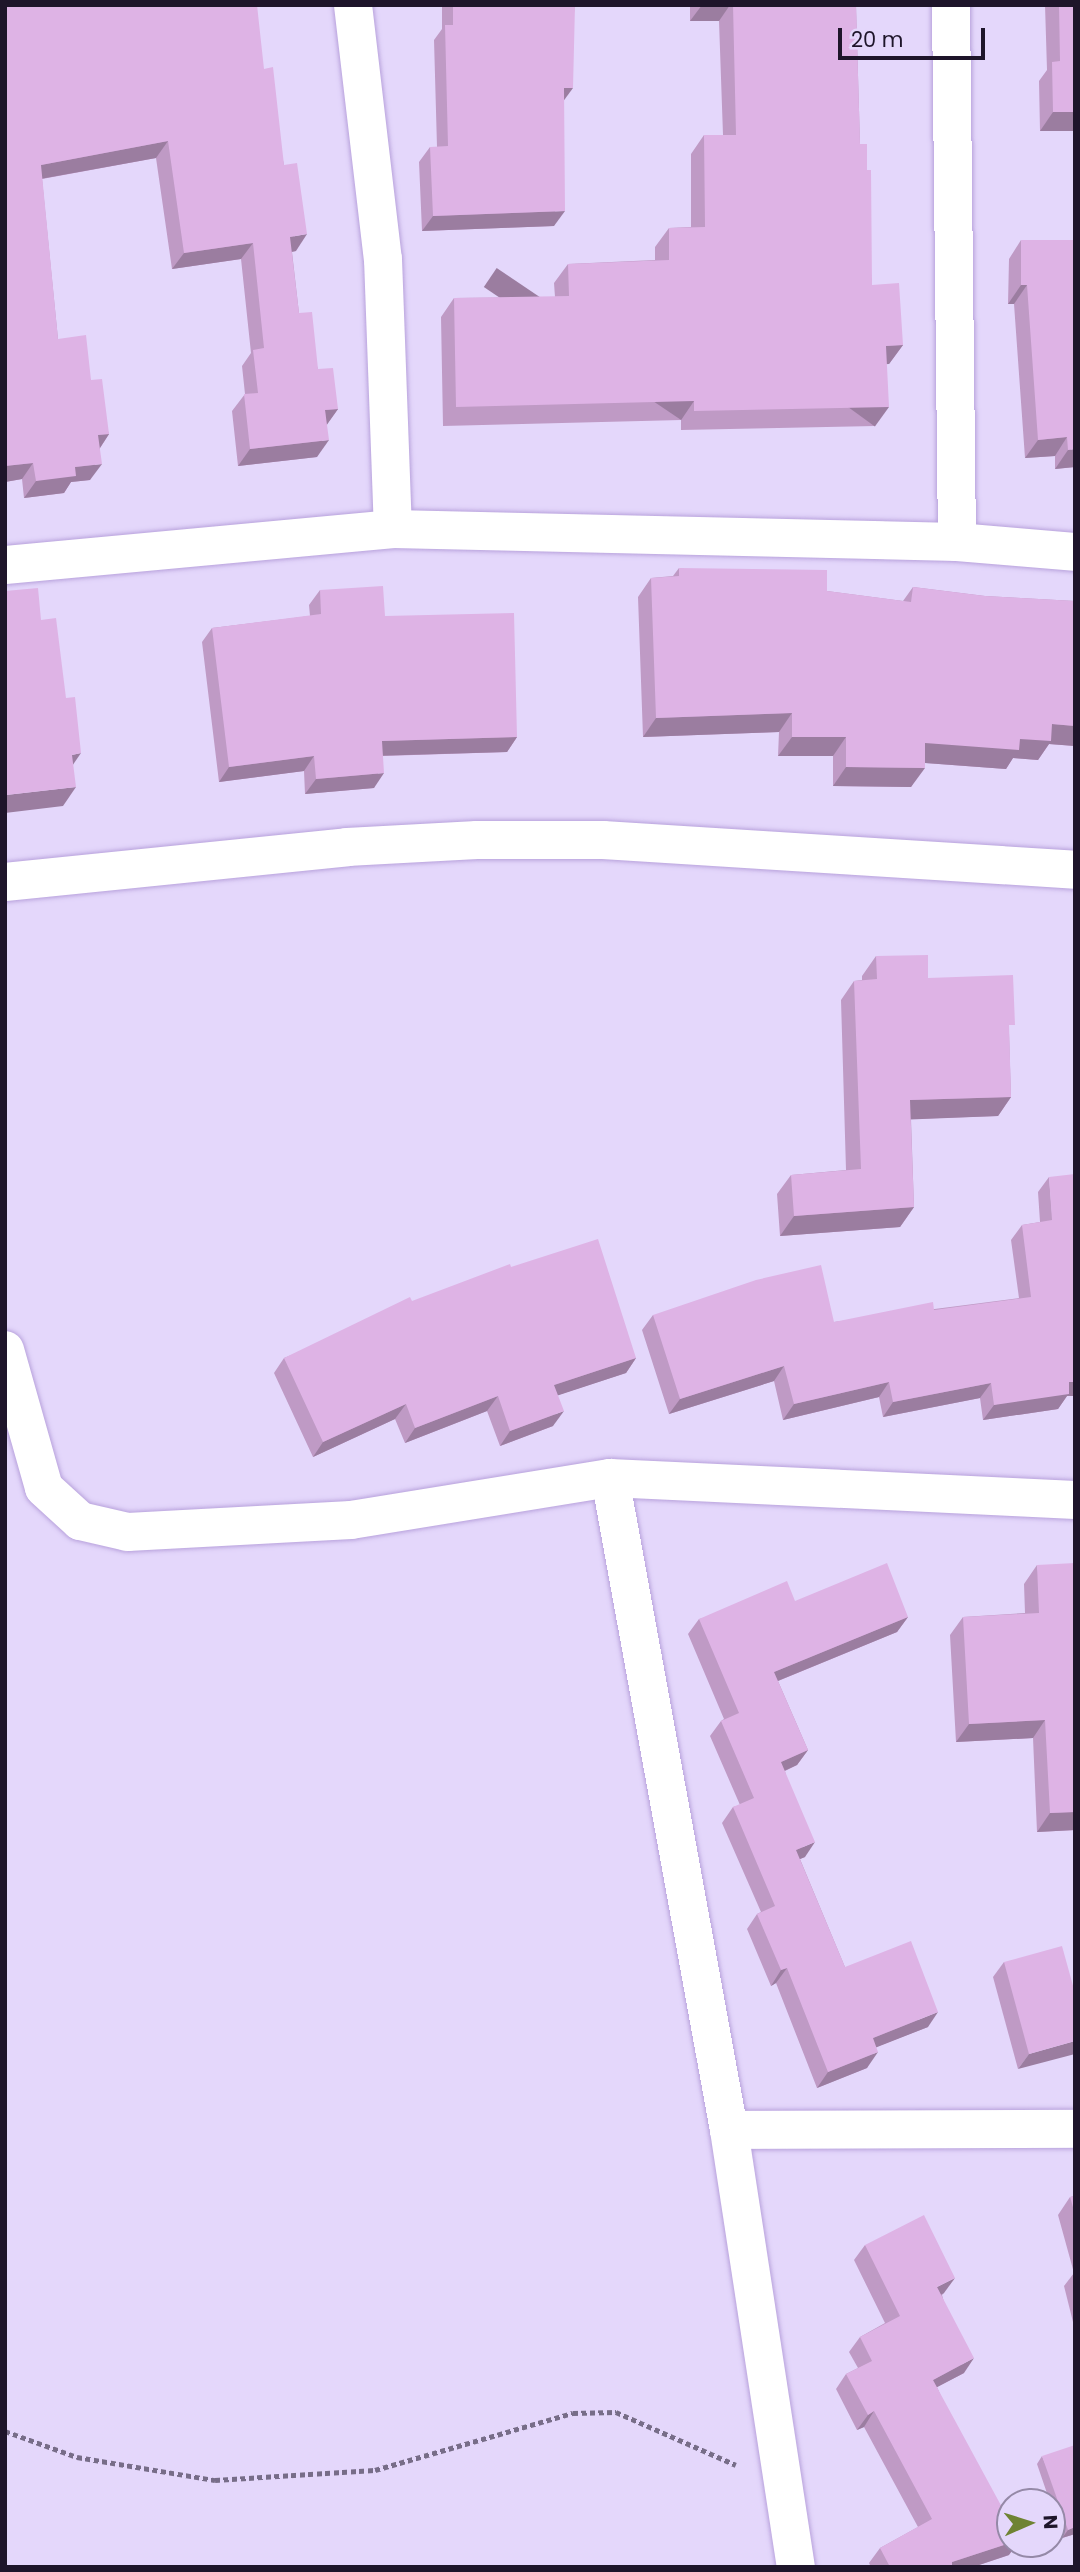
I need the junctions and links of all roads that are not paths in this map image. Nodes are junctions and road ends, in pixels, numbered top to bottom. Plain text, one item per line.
1 (353, 5) edge
2 (951, 5) edge
3 (393, 529) junction
4 (957, 542) junction
5 (1075, 552) edge
6 (5, 565) edge
7 (1075, 870) edge
8 (5, 882) edge
9 (5, 1350) edge
10 (610, 1478) junction
11 (1075, 1500) edge
12 (1075, 2129) edge
13 (729, 2130) junction
14 (796, 2567) edge

1 - 3 street
2 - 4 street
3 - 4 street
3 - 6 street
4 - 5 street
7 - 8 street
9 - 10 street
10 - 11 street
10 - 13 street
12 - 13 street
13 - 14 street

